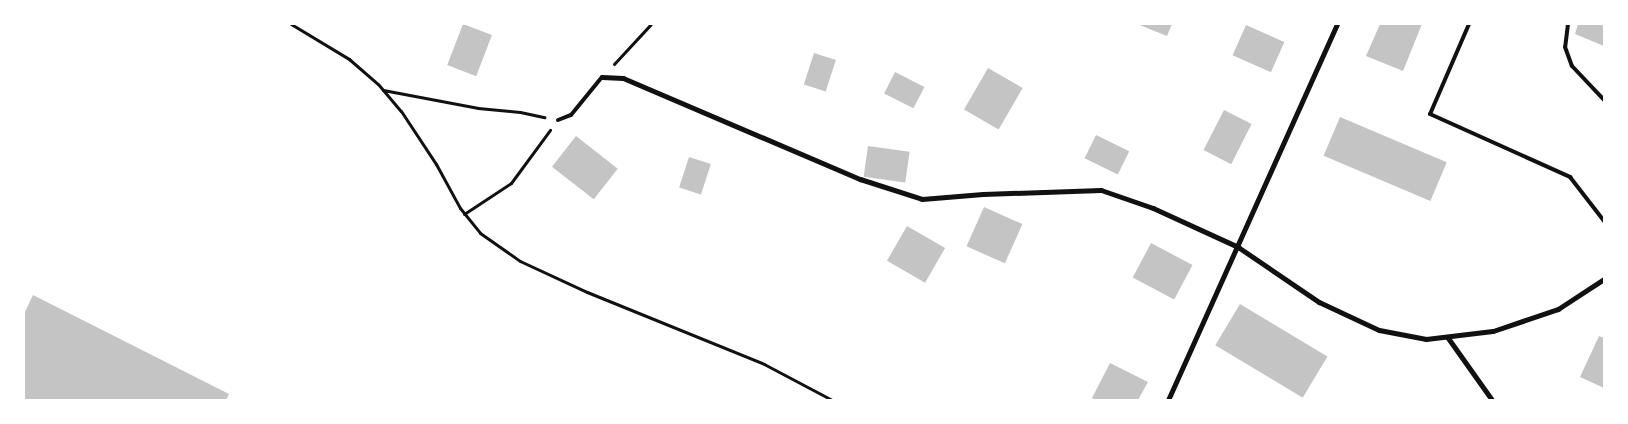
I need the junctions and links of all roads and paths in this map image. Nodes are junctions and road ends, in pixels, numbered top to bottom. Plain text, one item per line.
1 (291, 24) edge
2 (651, 24) edge
3 (1337, 24) edge
4 (1469, 24) edge
5 (1568, 24) edge
6 (602, 77) junction
7 (383, 90) junction
8 (1604, 100) edge
9 (558, 120) junction
10 (464, 214) junction
11 (1604, 221) edge
12 (1238, 247) junction
13 (1604, 279) edge
14 (1448, 338) junction
15 (832, 400) edge
16 (1168, 400) edge
17 (1492, 400) edge

1 - 7 path
2 - 6 path
3 - 12 street
4 - 11 lane
5 - 8 lane
6 - 9 lane
6 - 12 street
7 - 9 path
7 - 10 path
9 - 10 path
10 - 15 path
12 - 14 street
12 - 16 street
13 - 14 street
14 - 17 street

